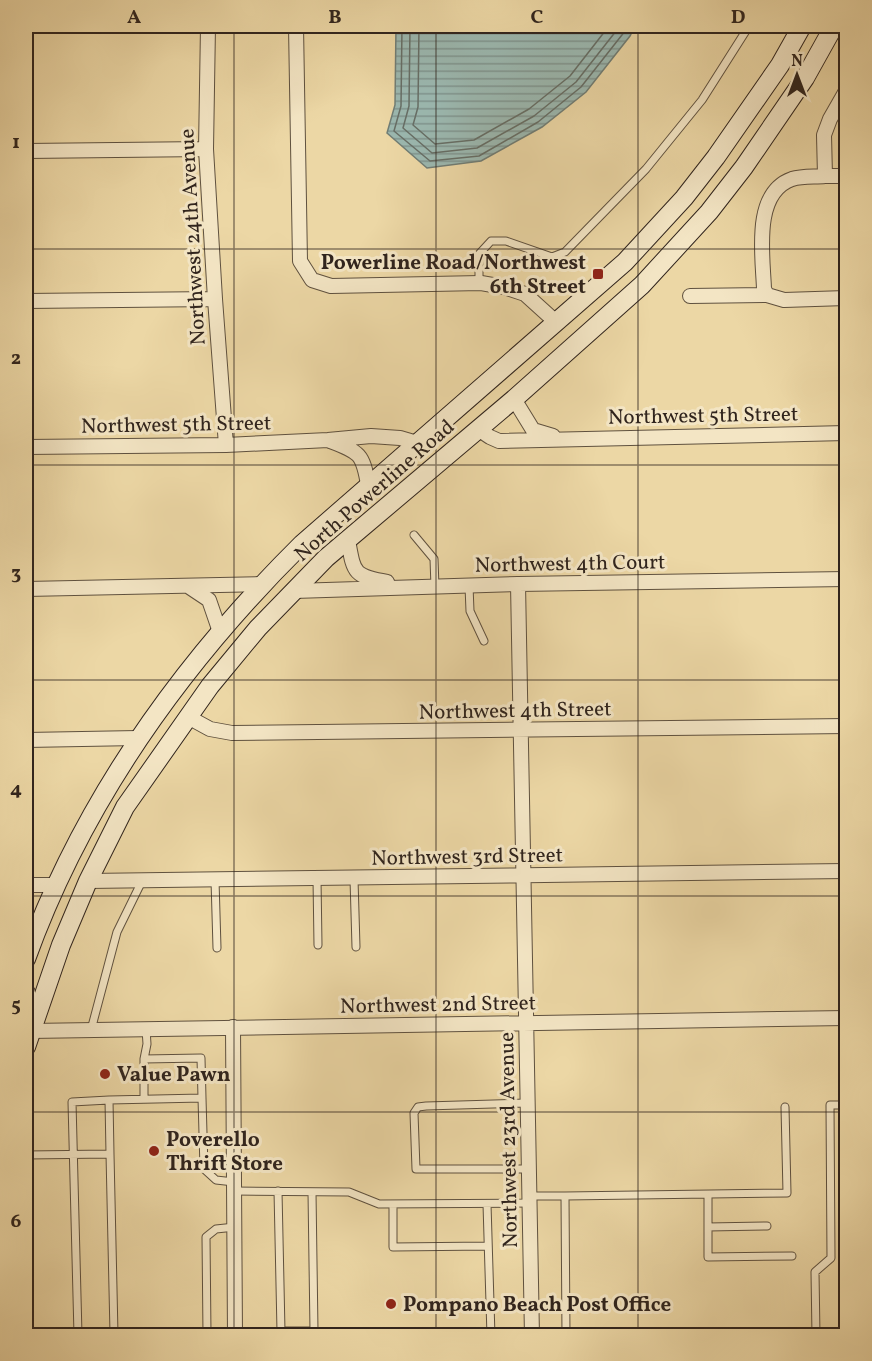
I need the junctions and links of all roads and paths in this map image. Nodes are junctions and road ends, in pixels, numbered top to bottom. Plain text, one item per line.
1 (208, 26) edge
2 (296, 26) edge
3 (749, 26) edge
4 (802, 26) edge
5 (834, 26) edge
6 (780, 65) junction
7 (846, 91) edge
8 (757, 99) junction
9 (784, 109) junction
10 (761, 143) junction
11 (206, 149) junction
12 (26, 152) edge
13 (825, 176) junction
14 (846, 176) edge
15 (479, 284) junction
16 (767, 295) junction
17 (690, 296) dead end
18 (846, 298) edge
19 (215, 299) junction
20 (26, 301) edge
21 (557, 323) junction
22 (492, 379) junction
23 (514, 399) junction
24 (478, 429) junction
25 (846, 433) edge
26 (560, 439) junction
27 (328, 440) junction
28 (417, 443) junction
29 (226, 445) junction
30 (26, 447) edge
31 (368, 485) junction
32 (403, 492) junction
33 (414, 535) dead end
34 (348, 540) junction
35 (846, 579) edge
36 (262, 584) junction
37 (518, 584) junction
38 (188, 586) junction
39 (469, 586) junction
40 (435, 587) junction
41 (403, 588) junction
42 (26, 589) edge
43 (294, 591) junction
44 (220, 632) junction
45 (484, 641) dead end
46 (197, 658) junction
47 (188, 717) junction
48 (846, 726) edge
49 (522, 731) junction
50 (138, 738) junction
51 (26, 740) edge
52 (846, 871) edge
53 (524, 877) junction
54 (317, 879) junction
55 (354, 879) junction
56 (215, 880) junction
57 (88, 881) junction
58 (142, 881) junction
59 (26, 885) edge
60 (56, 885) junction
61 (318, 945) dead end
62 (356, 947) dead end
63 (217, 948) dead end
64 (26, 962) edge
65 (26, 993) edge
66 (846, 1018) edge
67 (527, 1024) junction
68 (233, 1027) junction
69 (146, 1029) junction
70 (91, 1030) junction
71 (28, 1039) edge
72 (144, 1059) junction
73 (202, 1098) junction
74 (144, 1099) junction
75 (109, 1101) junction
76 (528, 1103) junction
77 (846, 1105) edge
78 (785, 1107) dead end
79 (110, 1154) junction
80 (26, 1155) edge
81 (74, 1155) junction
82 (529, 1169) junction
83 (234, 1187) junction
84 (279, 1191) junction
85 (312, 1192) junction
86 (708, 1195) junction
87 (565, 1196) junction
88 (530, 1200) junction
89 (393, 1204) junction
90 (487, 1204) junction
91 (767, 1226) dead end
92 (234, 1227) junction
93 (708, 1227) junction
94 (488, 1245) junction
95 (792, 1256) dead end
96 (114, 1334) edge
97 (203, 1334) edge
98 (26, 1335) edge
99 (78, 1335) edge
100 (97, 1335) edge
101 (235, 1335) edge
102 (491, 1335) edge
103 (532, 1335) edge
104 (567, 1335) edge
105 (816, 1335) edge

1 - 11 street, Northwest 24th Avenue
2 - 15 street
3 - 15 lane
4 - 6 main road, North Powerline Road
5 - 9 main road, North Powerline Road
6 - 8 main road, North Powerline Road
6 - 9 main road
7 - 13 street
8 - 10 main road
8 - 21 main road, North Powerline Road
9 - 10 main road, North Powerline Road
10 - 23 main road, North Powerline Road
11 - 12 street
11 - 19 street, Northwest 24th Avenue
13 - 14 street
13 - 16 street
15 - 21 street
16 - 17 street
16 - 18 street
19 - 20 street
19 - 29 street, Northwest 24th Avenue
21 - 22 main road, North Powerline Road
22 - 24 main road
22 - 28 main road, North Powerline Road
23 - 24 main road, North Powerline Road
23 - 26 street, Northwest 5th Street
24 - 26 street, Northwest 5th Street
24 - 32 main road, North Powerline Road
25 - 26 street, Northwest 5th Street
27 - 28 street, Northwest 5th Street
27 - 29 street, Northwest 5th Street
27 - 31 street, Northwest 5th Street
28 - 31 main road, North Powerline Road
28 - 32 main road
29 - 30 street, Northwest 5th Street
31 - 36 main road, North Powerline Road
32 - 34 main road, North Powerline Road
33 - 40 lane
34 - 41 street
34 - 43 main road, North Powerline Road
35 - 37 street, Northwest 4th Court
36 - 38 street
36 - 44 main road, North Powerline Road
37 - 39 street, Northwest 4th Court
37 - 49 street, Northwest 23rd Avenue
38 - 42 street
38 - 44 street
39 - 40 street, Northwest 4th Court
39 - 45 lane
40 - 41 street, Northwest 4th Court
41 - 43 street, Northwest 4th Court
43 - 47 main road, North Powerline Road
44 - 46 main road, North Powerline Road
46 - 47 main road
46 - 50 main road, North Powerline Road
47 - 49 street, Northwest 4th Street
47 - 57 main road, North Powerline Road
48 - 49 street, Northwest 4th Street
49 - 53 street, Northwest 23rd Avenue
50 - 51 street
50 - 57 main road
50 - 60 main road, North Powerline Road
52 - 53 street, Northwest 3rd Street
53 - 55 street, Northwest 3rd Street
53 - 67 street, Northwest 23rd Avenue
54 - 55 street, Northwest 3rd Street
54 - 56 street, Northwest 3rd Street
54 - 61 lane
55 - 62 lane
56 - 58 street, Northwest 3rd Street
56 - 63 lane
57 - 58 street, Northwest 3rd Street
57 - 71 main road, North Powerline Road
58 - 70 lane
59 - 60 street
60 - 64 main road, North Powerline Road
65 - 71 main road
66 - 67 street, Northwest 2nd Street
67 - 68 street, Northwest 2nd Street
67 - 76 street, Northwest 23rd Avenue
68 - 69 street, Northwest 2nd Street
68 - 83 street
69 - 70 street, Northwest 2nd Street
69 - 72 lane
70 - 71 street, Northwest 2nd Street
72 - 73 lane
72 - 74 lane
73 - 74 lane
73 - 83 lane
74 - 75 lane
75 - 79 lane
75 - 81 lane
76 - 82 street, Northwest 23rd Avenue
76 - 82 lane
77 - 105 lane
78 - 86 lane
79 - 81 lane
79 - 96 lane
80 - 81 lane
81 - 99 lane
82 - 88 street, Northwest 23rd Avenue
83 - 84 lane
83 - 92 street
84 - 85 lane
84 - 85 lane
85 - 89 lane
86 - 87 lane
86 - 93 lane
87 - 88 lane
87 - 104 lane
88 - 90 lane
88 - 103 street, Northwest 23rd Avenue
89 - 90 lane
89 - 94 lane
90 - 94 lane
91 - 93 lane
92 - 97 lane
92 - 101 street
93 - 95 lane
94 - 102 lane
96 - 97 lane
96 - 100 lane
97 - 101 lane
98 - 99 lane
99 - 100 lane

